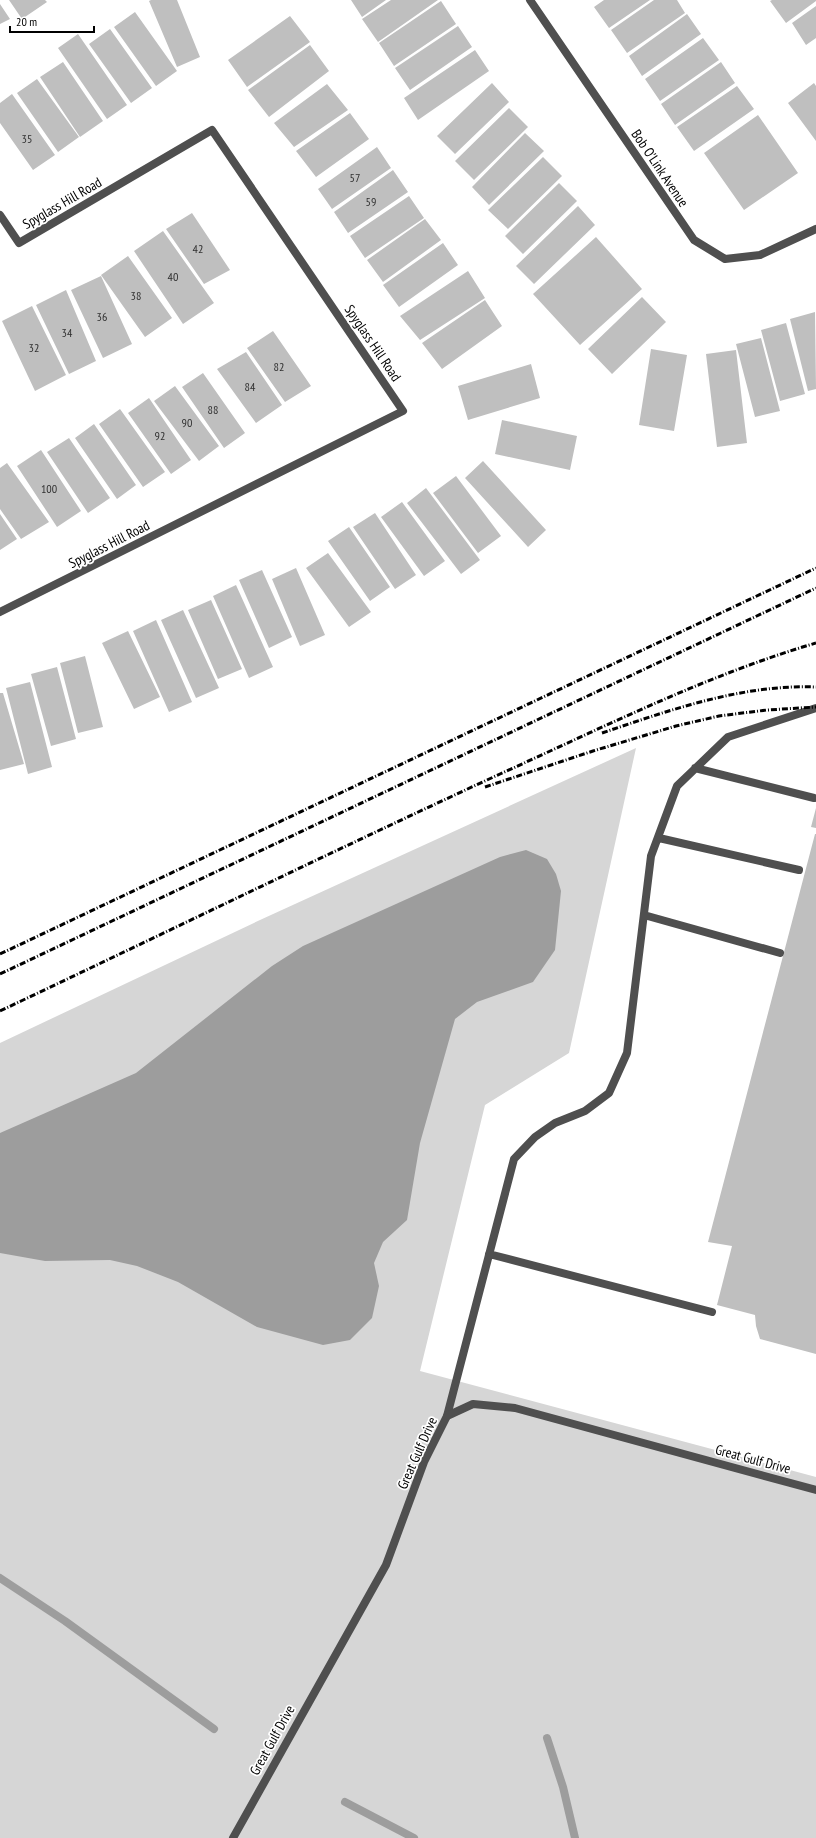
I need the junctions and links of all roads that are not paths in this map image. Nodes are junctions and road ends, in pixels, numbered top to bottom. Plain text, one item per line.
1 (530, 0) edge
2 (0, 215) edge
3 (816, 229) edge
4 (0, 612) edge
5 (816, 708) edge
6 (695, 768) junction
7 (814, 798) dead end
8 (659, 838) junction
9 (799, 870) dead end
10 (644, 915) junction
11 (780, 953) dead end
12 (489, 1254) junction
13 (712, 1312) dead end
14 (447, 1416) junction
15 (816, 1490) edge
16 (233, 1838) edge

1 - 3 street, Bob O'Link Avenue
2 - 4 street, Spyglass Hill Road
5 - 6 street
6 - 7 street
6 - 8 street
8 - 9 street
8 - 10 street
10 - 11 street
10 - 12 street
12 - 13 street
12 - 14 street
14 - 15 street, Great Gulf Drive
14 - 16 street, Great Gulf Drive

